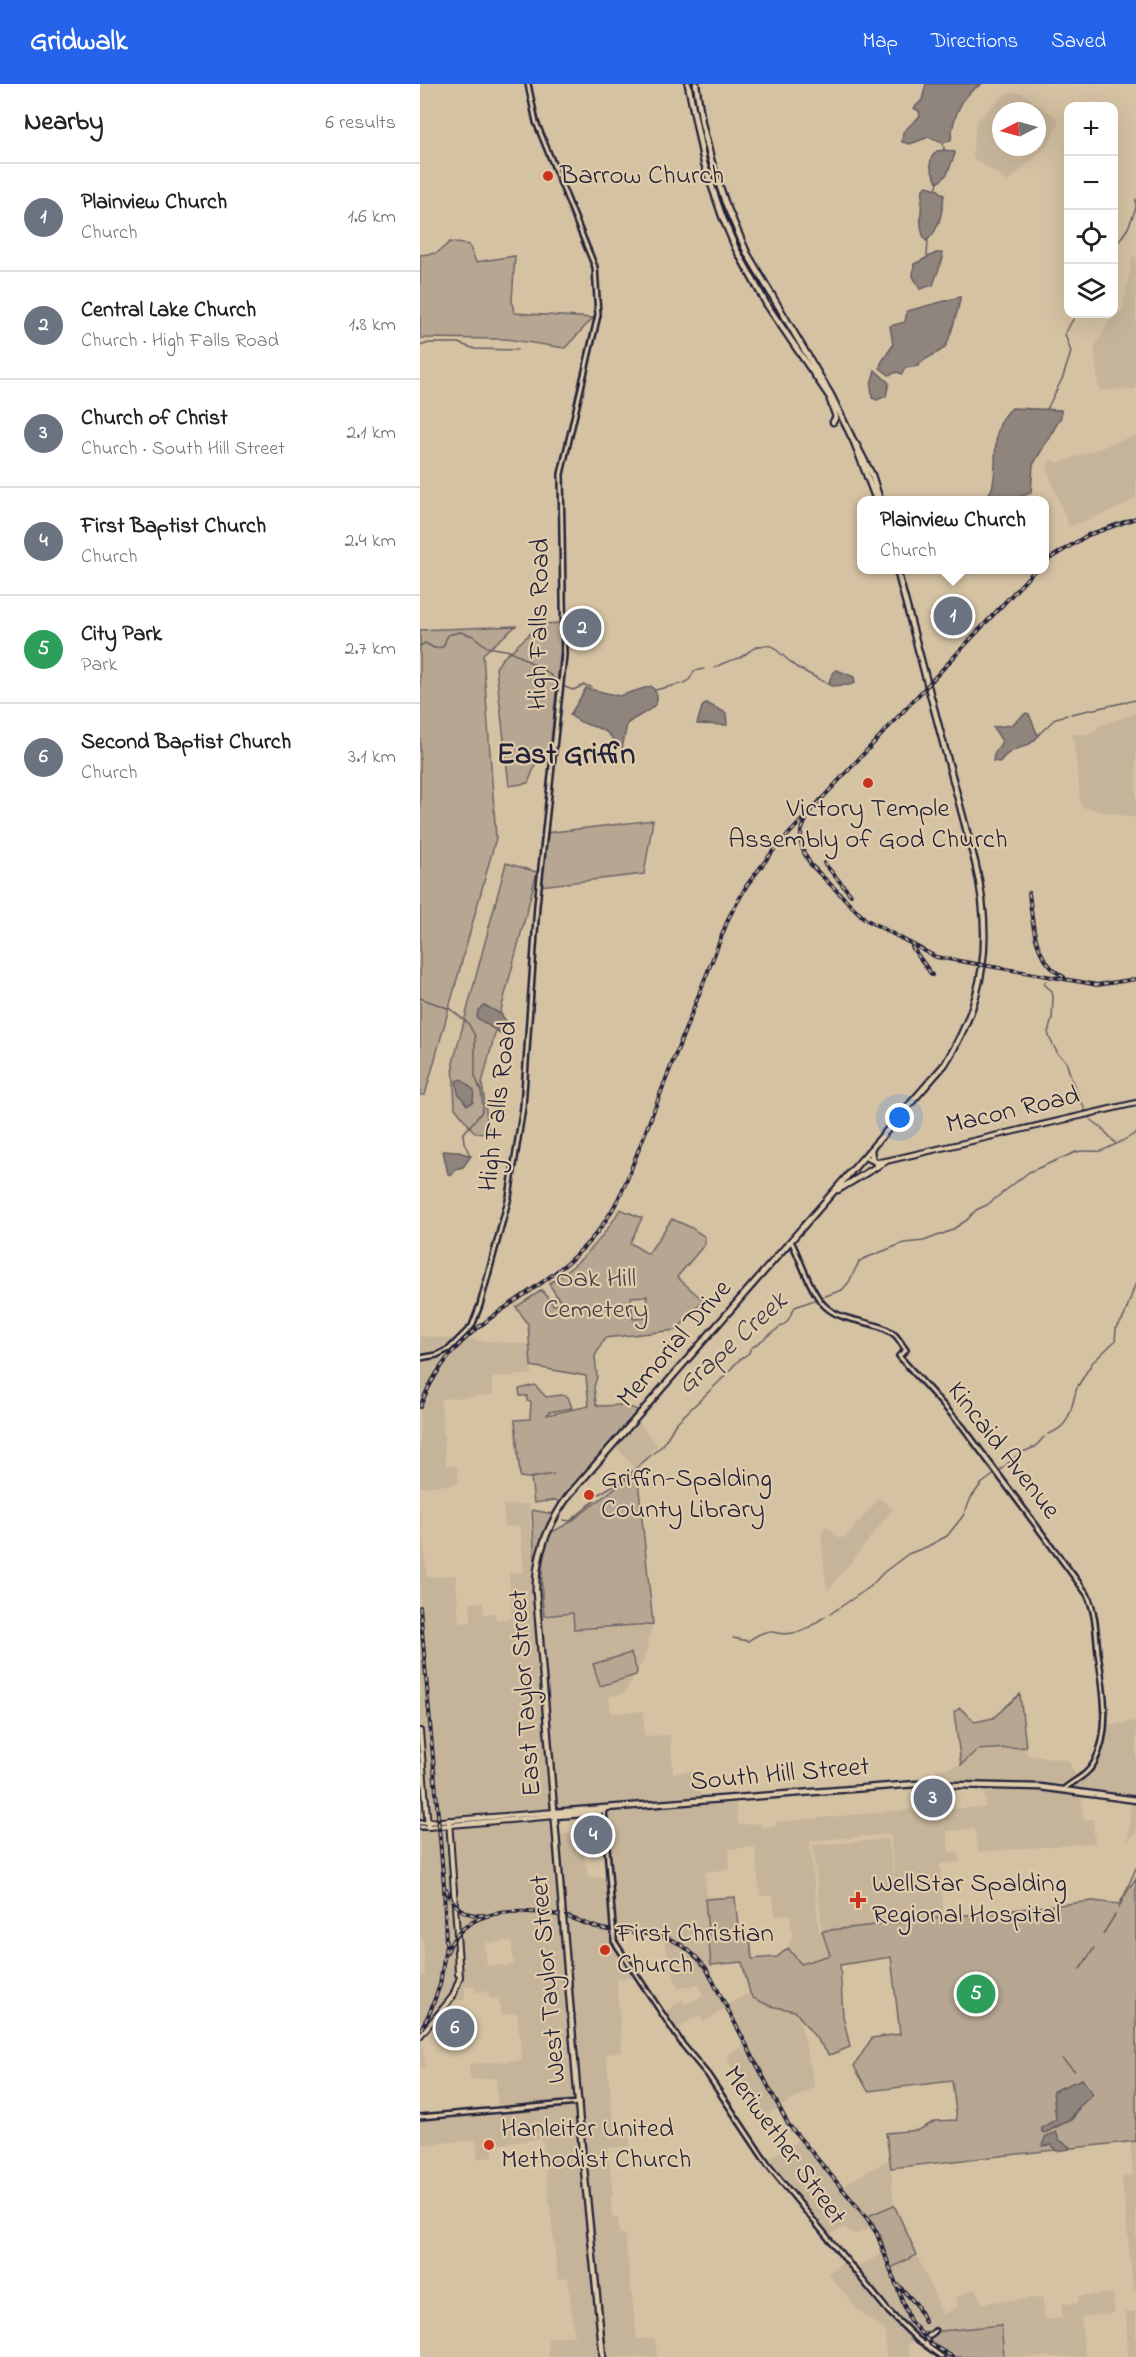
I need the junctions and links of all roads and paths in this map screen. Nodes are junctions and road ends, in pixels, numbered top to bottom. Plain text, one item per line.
1 (528, 84) edge
2 (688, 84) edge
3 (695, 84) edge
4 (831, 401) junction
5 (833, 422) dead end
6 (854, 442) junction
7 (858, 454) junction
8 (877, 489) junction
9 (876, 496) edge
10 (878, 496) edge
11 (898, 574) edge
12 (1136, 1103) edge
13 (871, 1150) junction
14 (865, 1157) junction
15 (886, 1161) joint
16 (877, 1164) junction
17 (835, 1191) junction
18 (791, 1241) junction
19 (420, 1358) edge
20 (537, 1570) joint
21 (420, 1731) edge
22 (1064, 1790) junction
23 (1136, 1800) edge
24 (604, 1809) junction
25 (555, 1814) junction
26 (420, 1822) edge
27 (449, 1823) junction
28 (428, 1824) junction
29 (420, 1827) edge
30 (458, 1936) junction
31 (459, 1983) junction
32 (420, 2036) edge
33 (579, 2103) junction
34 (420, 2117) edge
35 (935, 2331) dead end
36 (927, 2347) junction
37 (603, 2357) edge
38 (942, 2357) edge

1 - 19 street, High Falls Road
2 - 4 main road
3 - 4 main road
4 - 5 main road
4 - 6 main road
6 - 7 main road
6 - 8 main road
7 - 8 main road
7 - 9 main road
8 - 10 main road
11 - 13 main road, Memorial Drive
12 - 15 main road, Macon Road
13 - 14 main road, Memorial Drive
13 - 16 main road
14 - 16 main road
14 - 17 main road, Memorial Drive
15 - 16 main road
16 - 17 main road
17 - 18 main road, Memorial Drive
18 - 20 main road, Memorial Drive
18 - 22 street, Kincaid Avenue
20 - 25 main road, East Taylor Street
21 - 28 main road
22 - 23 main road, South Hill Street
22 - 24 main road, South Hill Street
24 - 25 main road, South Hill Street
24 - 36 street, Meriwether Street, bridge
25 - 27 main road, South Hill Street
25 - 33 main road, West Taylor Street
26 - 28 street
27 - 28 main road, South Hill Street
27 - 30 main road
28 - 29 street
30 - 31 main road
30 - 31 main road
31 - 32 main road
33 - 34 street
33 - 37 main road, West Taylor Street
35 - 36 street
36 - 38 street, Meriwether Street

